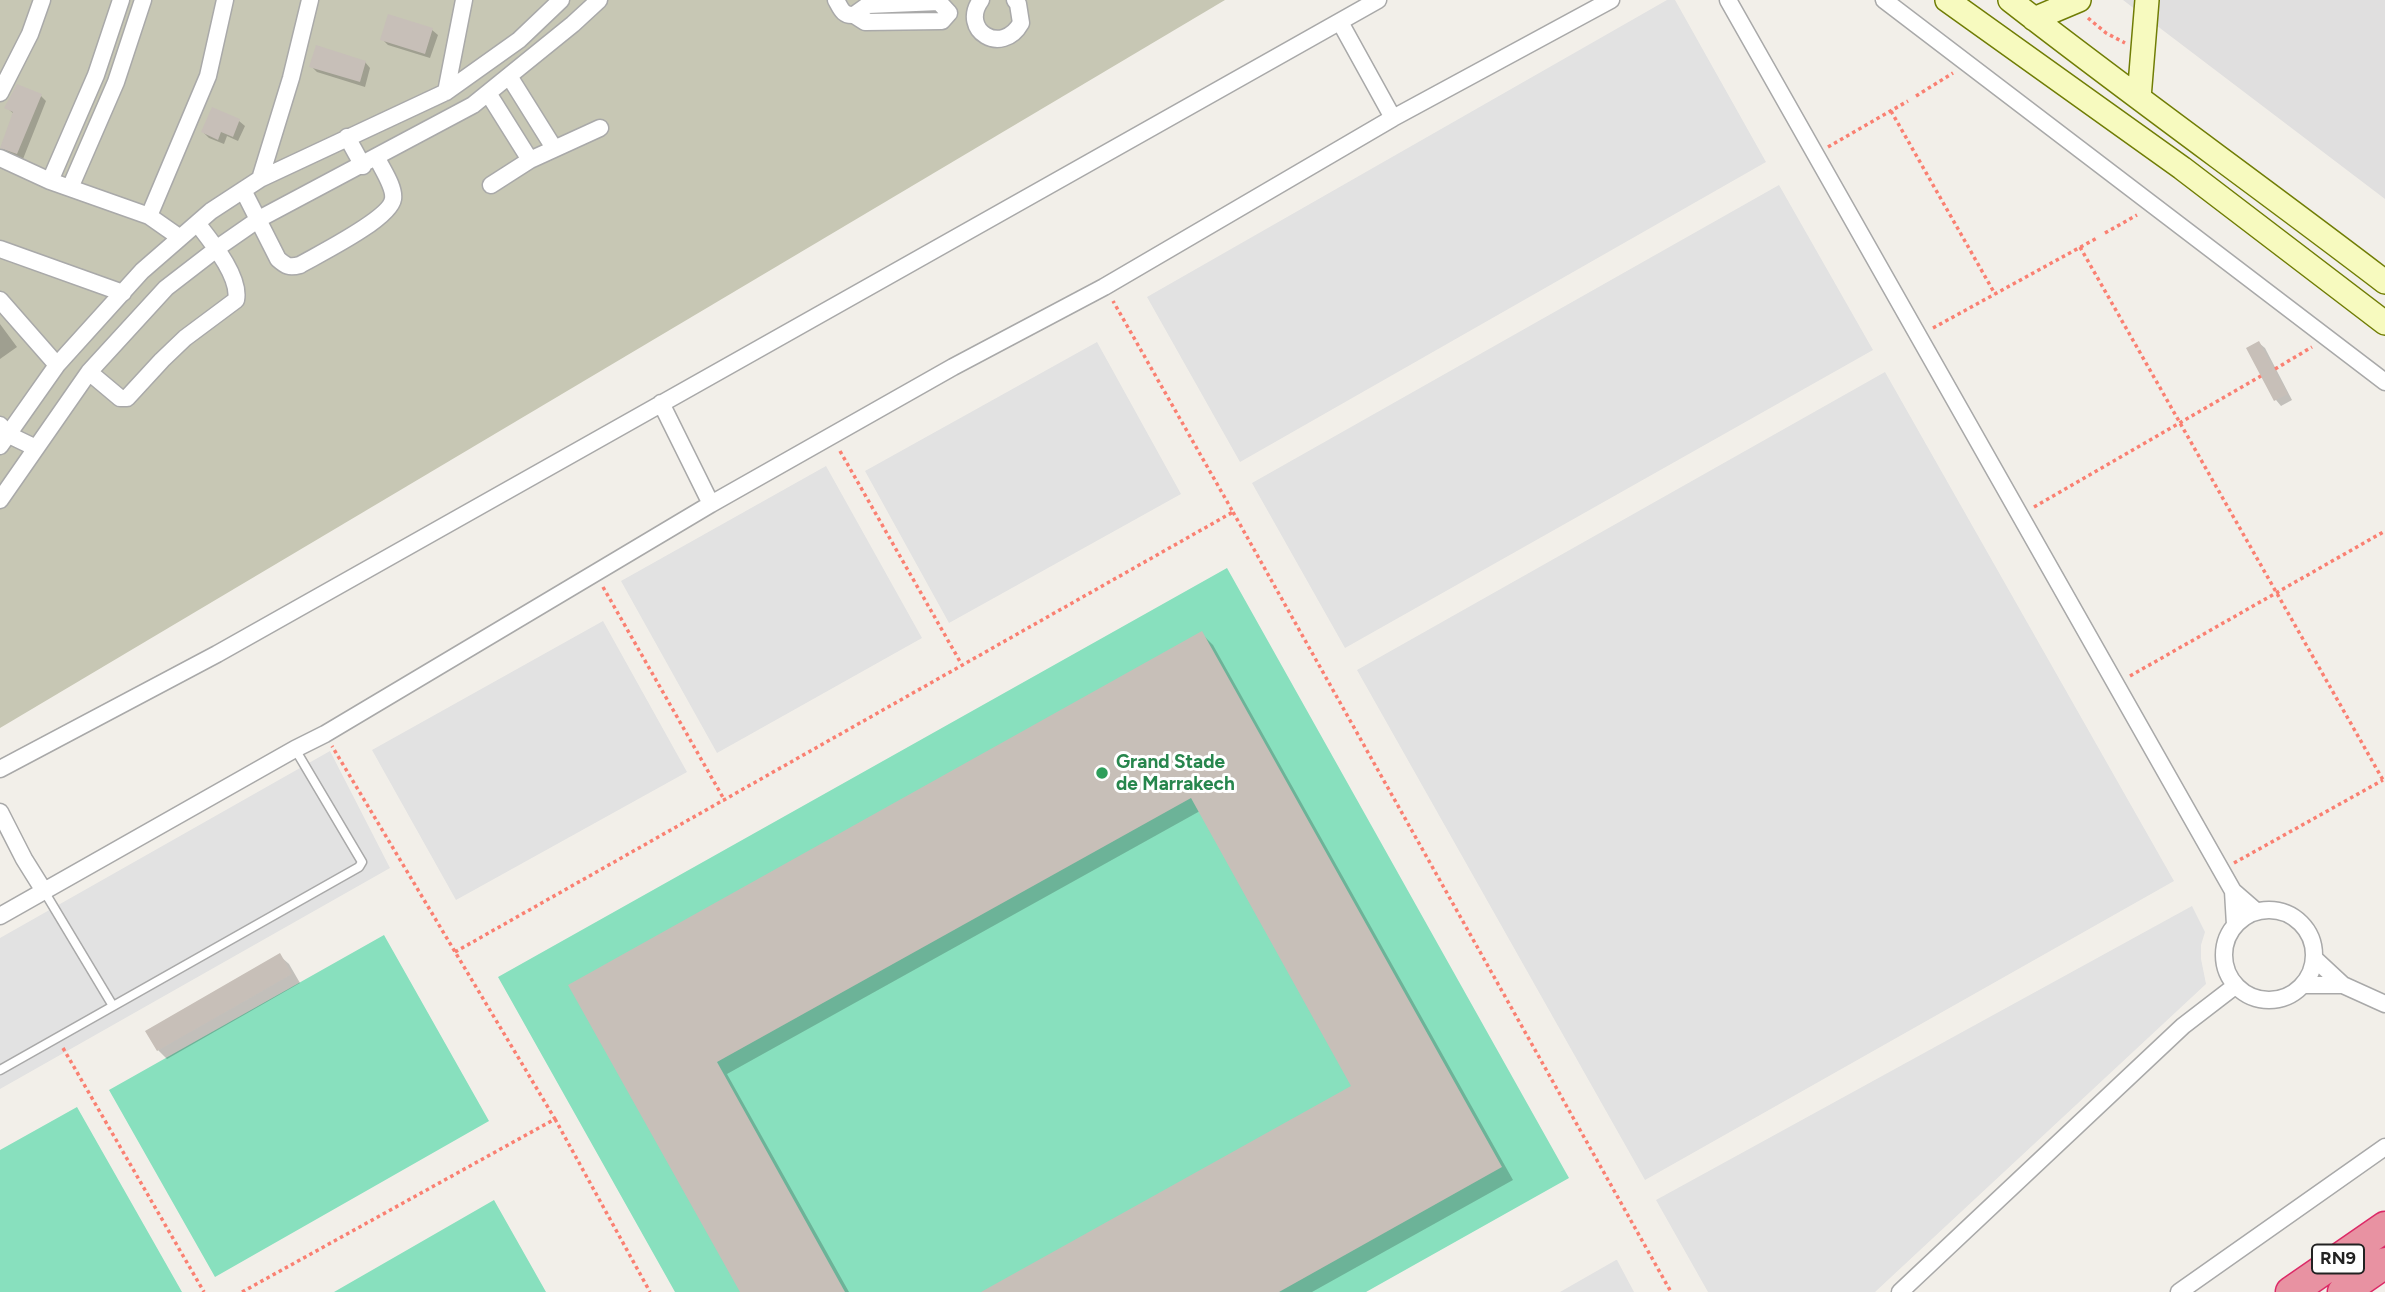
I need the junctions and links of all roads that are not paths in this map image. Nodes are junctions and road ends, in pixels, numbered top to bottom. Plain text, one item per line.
1 (42, 0) edge
2 (121, 0) edge
3 (143, 0) edge
4 (225, 0) edge
5 (310, 0) edge
6 (464, 0) edge
7 (561, 0) edge
8 (599, 0) edge
9 (836, 0) edge
10 (1378, 0) edge
11 (1611, 0) edge
12 (1728, 0) edge
13 (1884, 0) edge
14 (1947, 0) edge
15 (2010, 0) edge
16 (2147, 0) edge
17 (1018, 1) edge
18 (2076, 2) edge
19 (975, 5) edge
20 (2034, 19) junction
21 (1340, 22) junction
22 (487, 63) junction
23 (499, 84) junction
24 (446, 92) junction
25 (0, 93) edge
26 (2139, 98) junction
27 (1393, 118) junction
28 (600, 128) dead end
29 (347, 137) junction
30 (554, 148) junction
31 (0, 158) edge
32 (530, 160) junction
33 (370, 162) junction
34 (260, 179) junction
35 (50, 181) junction
36 (491, 185) dead end
37 (70, 188) junction
38 (243, 190) junction
39 (149, 216) junction
40 (259, 219) junction
41 (197, 223) junction
42 (179, 237) junction
43 (0, 248) edge
44 (217, 248) junction
45 (2385, 282) edge
46 (123, 293) junction
47 (0, 300) edge
48 (2385, 323) edge
49 (57, 365) junction
50 (89, 372) junction
51 (2385, 382) edge
52 (661, 403) junction
53 (3, 435) edge
54 (36, 448) junction
55 (0, 500) edge
56 (711, 504) junction
57 (295, 749) junction
58 (0, 769) edge
59 (0, 812) edge
60 (44, 891) junction
61 (2232, 891) junction
62 (2256, 911) junction
63 (0, 916) edge
64 (2235, 925) junction
65 (2315, 959) junction
66 (2304, 985) junction
67 (2343, 985) junction
68 (2235, 986) junction
69 (2385, 1004) edge
70 (113, 1006) junction
71 (0, 1070) edge
72 (2385, 1147) edge
73 (2385, 1227) edge
74 (2385, 1263) edge
75 (1900, 1292) edge
76 (2179, 1292) edge
77 (2291, 1292) edge
78 (2343, 1292) edge

1 - 25 street
2 - 35 street
3 - 37 street
4 - 39 street
5 - 34 street
6 - 24 street
7 - 22 street
8 - 23 street
9 - 19 street
10 - 21 street
11 - 27 street
12 - 61 street
13 - 51 street
14 - 48 street
15 - 20 street
16 - 26 street
17 - 19 street
18 - 20 street
20 - 26 street
21 - 27 street
21 - 52 street
22 - 23 street
22 - 24 street
23 - 30 street
23 - 32 street
23 - 33 street
24 - 29 street
26 - 45 street
27 - 56 street
28 - 30 street
29 - 33 street
29 - 34 street
30 - 32 street
31 - 35 street
32 - 36 street
33 - 40 street
33 - 40 street
34 - 38 street
35 - 37 street
37 - 39 street
38 - 40 street
38 - 41 street
39 - 42 street
40 - 44 street
41 - 42 street
41 - 44 street
42 - 46 street
43 - 46 street
44 - 50 street
44 - 50 street
46 - 49 street
47 - 49 street
49 - 53 street
50 - 54 street
52 - 56 street
52 - 58 street
53 - 54 street
54 - 55 street
56 - 57 street
57 - 60 street
57 - 70 lane
59 - 60 street
60 - 63 street
60 - 70 lane
61 - 62 street
61 - 64 street
62 - 64 street
62 - 65 street
64 - 68 street
65 - 66 street
65 - 67 street
66 - 67 street
66 - 68 street
67 - 69 street
68 - 75 street
70 - 71 lane
72 - 76 street
73 - 77 highway, RN9
74 - 78 highway, RN9

